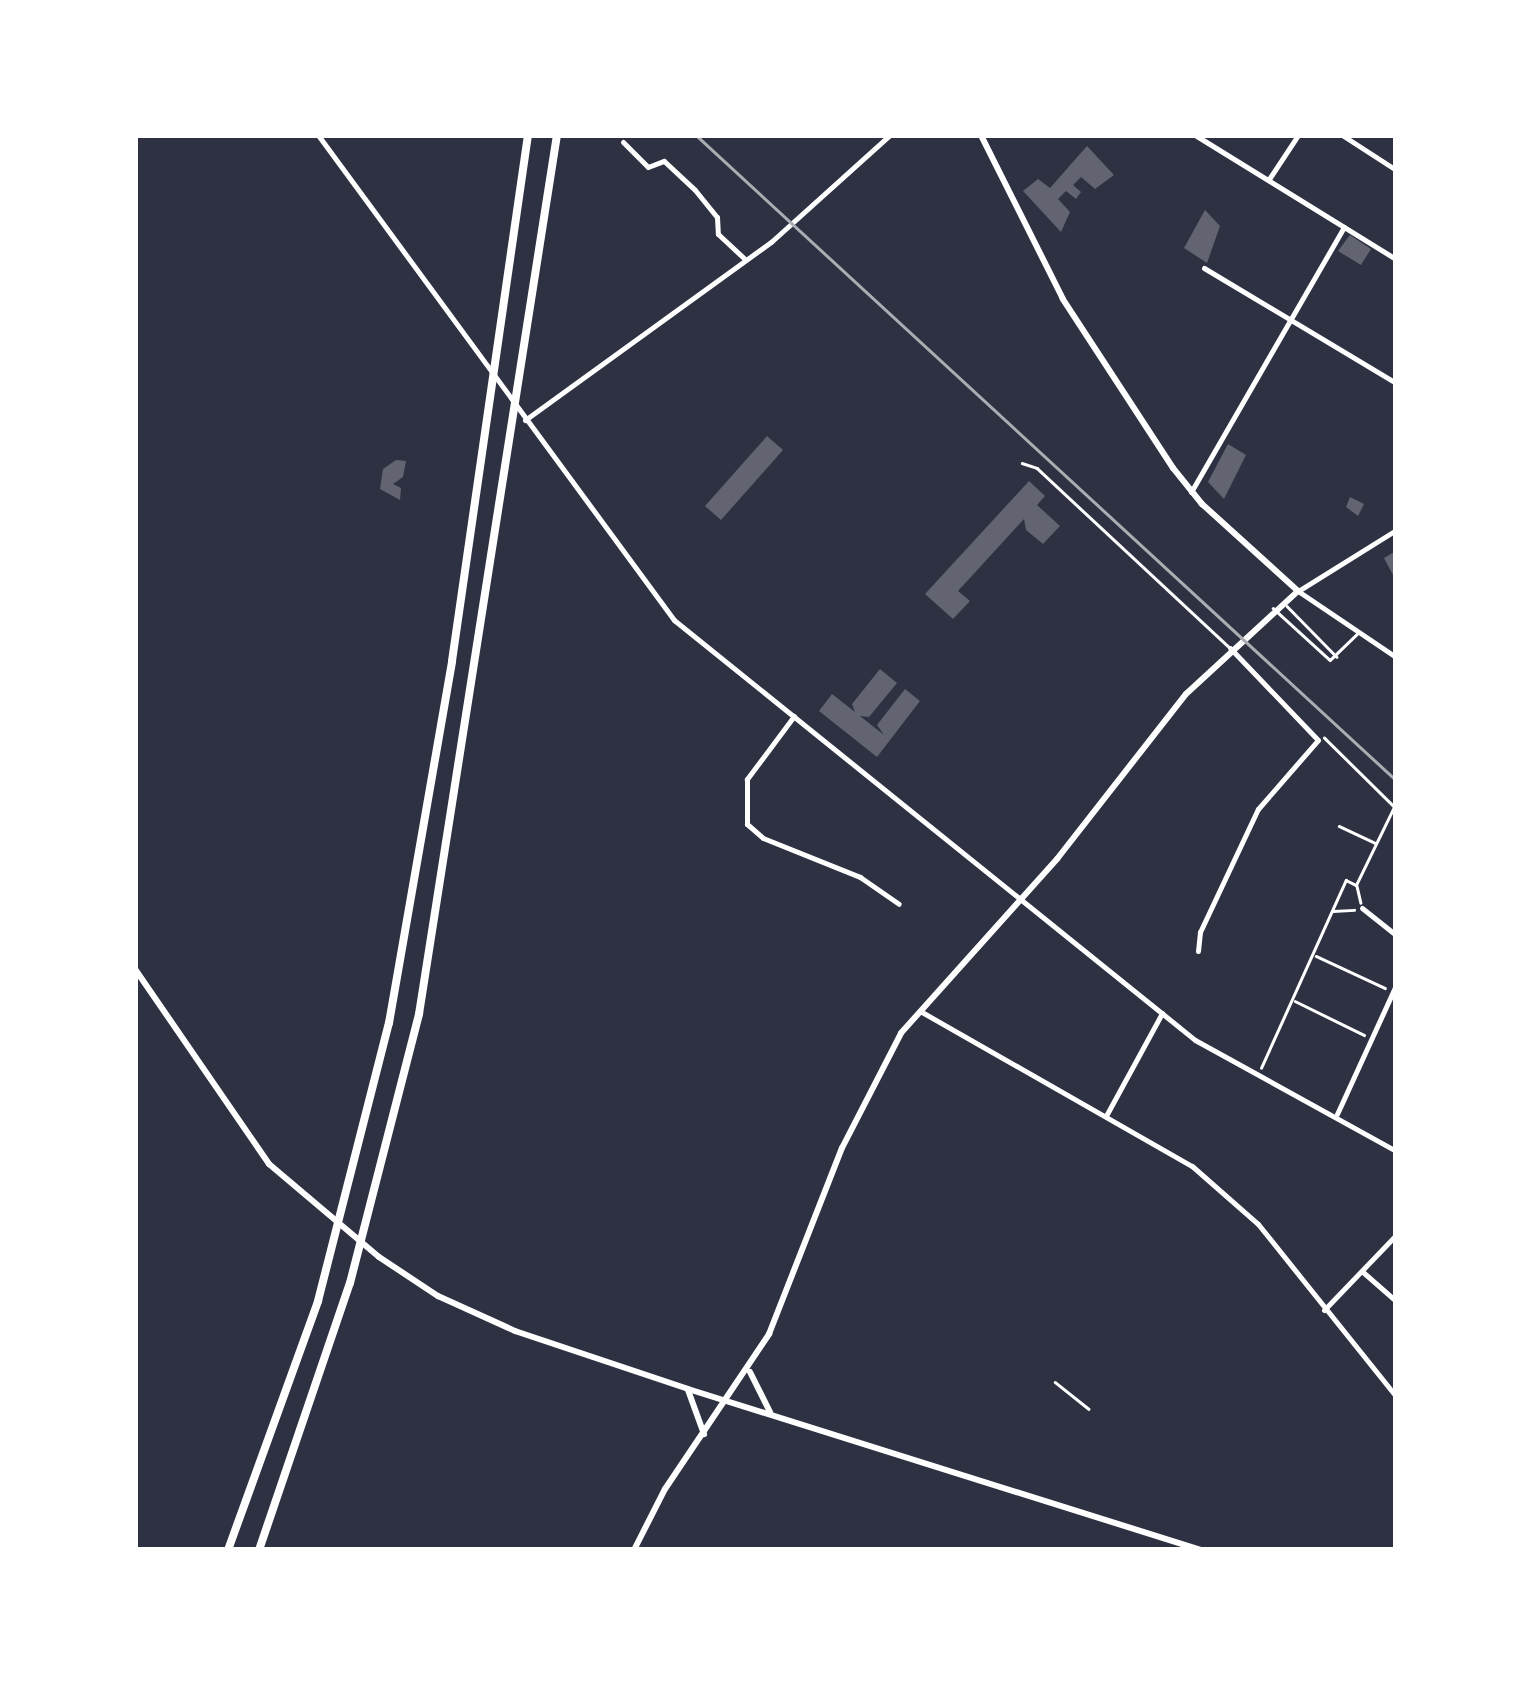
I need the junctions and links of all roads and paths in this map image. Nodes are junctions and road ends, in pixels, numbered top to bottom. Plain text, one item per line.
1 (318, 135) edge
2 (528, 135) edge
3 (557, 135) edge
4 (890, 135) edge
5 (981, 135) edge
6 (1196, 135) edge
7 (1298, 135) edge
8 (1342, 135) edge
9 (623, 142) dead end
10 (1396, 170) edge
11 (1269, 179) junction
12 (1344, 226) junction
13 (745, 259) junction
14 (1396, 259) edge
15 (1204, 268) dead end
16 (1290, 321) junction
17 (1396, 382) edge
18 (525, 420) junction
19 (1022, 463) dead end
20 (1191, 492) junction
21 (1396, 530) edge
22 (1298, 591) junction
23 (1283, 601) junction
24 (1273, 608) junction
25 (1358, 633) junction
26 (1230, 648) junction
27 (1396, 656) edge
28 (1338, 658) junction
29 (794, 716) junction
30 (1319, 735) junction
31 (1339, 826) dead end
32 (1376, 844) junction
33 (1356, 885) junction
34 (1024, 895) junction
35 (899, 904) dead end
36 (1362, 908) junction
37 (1334, 912) junction
38 (1396, 935) edge
39 (1198, 951) dead end
40 (1314, 955) junction
41 (135, 969) edge
42 (1394, 988) edge
43 (1293, 1001) junction
44 (918, 1010) junction
45 (1162, 1013) junction
46 (1371, 1038) junction
47 (1258, 1074) junction
48 (1107, 1114) junction
49 (1337, 1114) junction
50 (1396, 1151) edge
51 (1396, 1235) edge
52 (1364, 1272) junction
53 (1396, 1300) edge
54 (1324, 1310) junction
55 (750, 1370) junction
56 (1055, 1382) dead end
57 (688, 1389) junction
58 (1396, 1396) edge
59 (730, 1400) junction
60 (1088, 1408) dead end
61 (770, 1412) junction
62 (704, 1434) junction
63 (228, 1550) edge
64 (259, 1550) edge
65 (634, 1550) edge
66 (1201, 1550) edge

1 - 18 street
2 - 63 highway
3 - 64 highway
4 - 13 street
5 - 20 main road
6 - 11 street
7 - 11 street
8 - 10 street
9 - 13 street
11 - 12 street
12 - 14 street
12 - 16 street
13 - 18 street
15 - 16 street
16 - 17 street
16 - 20 street
18 - 29 street
19 - 26 lane
20 - 22 main road
21 - 22 street
22 - 23 main road
22 - 25 street
23 - 24 main road
23 - 28 lane
24 - 26 main road
24 - 28 lane
25 - 27 street
25 - 28 lane
26 - 30 street
26 - 34 main road
29 - 34 street
29 - 35 street
30 - 32 path
30 - 39 street
31 - 32 path
32 - 33 path
33 - 36 path
33 - 37 path
34 - 44 main road
34 - 45 street
36 - 37 path
36 - 38 street
37 - 40 path
40 - 42 path
40 - 43 path
41 - 57 main road
42 - 46 street
43 - 46 path
43 - 47 path
44 - 48 street
44 - 55 main road
45 - 47 street
45 - 48 street
46 - 49 street
47 - 49 street
48 - 54 street
49 - 50 street
51 - 52 street
52 - 53 street
52 - 54 street
54 - 58 street
55 - 59 main road
55 - 61 main road
56 - 60 path
57 - 59 main road
57 - 62 main road
59 - 61 main road
59 - 62 main road
61 - 66 main road
62 - 65 main road

